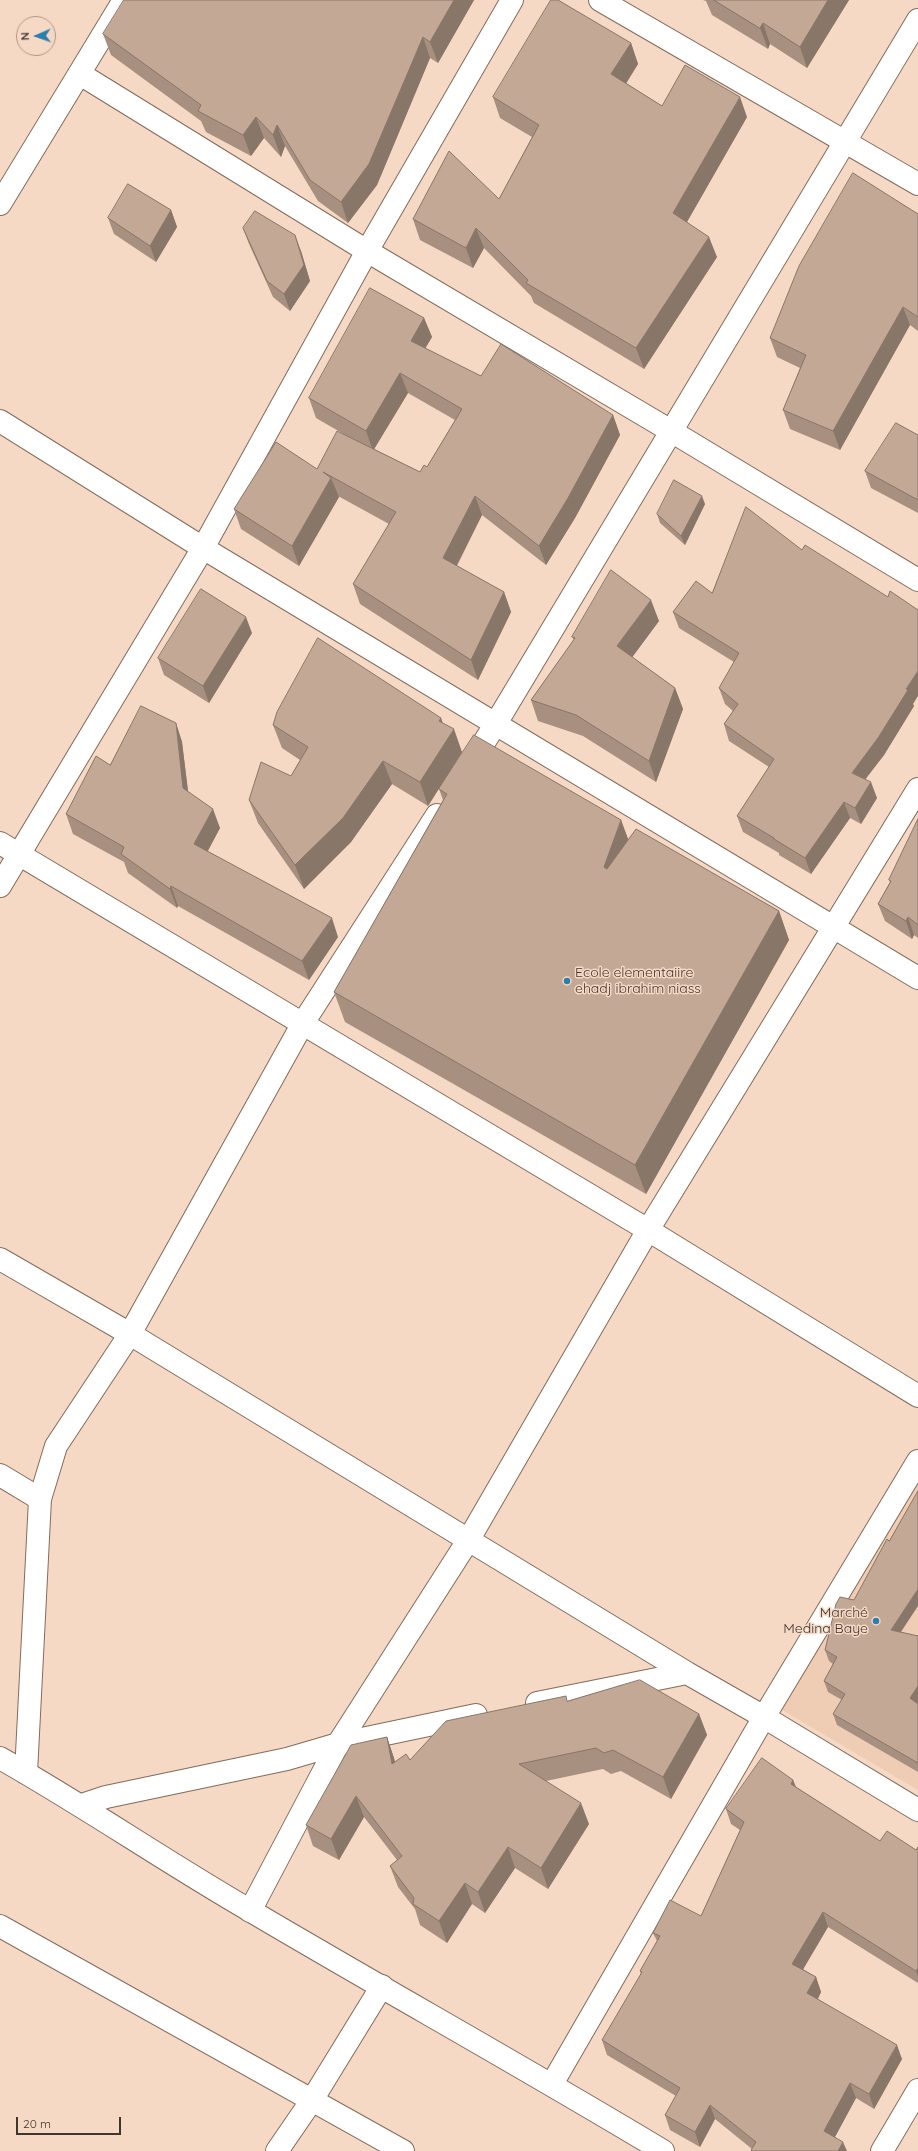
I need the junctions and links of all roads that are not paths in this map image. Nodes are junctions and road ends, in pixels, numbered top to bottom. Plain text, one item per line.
1 (124, 0) edge
2 (512, 0) edge
3 (600, 0) edge
4 (918, 20) edge
5 (80, 74) junction
6 (846, 141) junction
7 (918, 184) edge
8 (0, 204) edge
9 (367, 252) junction
10 (0, 420) edge
11 (671, 431) junction
12 (203, 548) junction
13 (918, 580) edge
14 (495, 725) junction
15 (918, 789) edge
16 (0, 843) edge
17 (19, 854) junction
18 (0, 886) edge
19 (835, 928) junction
20 (918, 978) edge
21 (303, 1023) junction
22 (648, 1230) junction
23 (0, 1259) edge
24 (130, 1334) junction
25 (918, 1396) edge
26 (918, 1461) edge
27 (0, 1475) edge
28 (40, 1499) junction
29 (469, 1538) junction
30 (687, 1673) junction
31 (516, 1707) edge
32 (493, 1712) edge
33 (764, 1717) junction
34 (338, 1744) junction
35 (0, 1758) edge
36 (26, 1773) junction
37 (82, 1805) junction
38 (918, 1810) edge
39 (250, 1911) junction
40 (0, 1926) edge
41 (382, 1986) junction
42 (552, 2084) junction
43 (918, 2090) edge
44 (312, 2100) junction
45 (276, 2151) edge
46 (403, 2151) edge
47 (663, 2151) edge
48 (882, 2151) edge

1 - 5 street
2 - 9 street
3 - 6 street
4 - 6 street
5 - 8 street
5 - 9 street
6 - 7 street
6 - 11 street
9 - 11 street
9 - 12 street
10 - 12 street
11 - 13 street
11 - 14 street
12 - 14 street
12 - 17 street
14 - 19 street
14 - 21 street
15 - 19 street
16 - 17 street
17 - 18 street
17 - 21 street
19 - 20 street
19 - 22 street
21 - 22 street
21 - 24 street
22 - 25 street
22 - 29 street
23 - 24 street
24 - 28 street
24 - 29 street
26 - 33 street
27 - 28 street
28 - 36 street
29 - 30 street
29 - 34 street
30 - 31 street
30 - 33 street
32 - 34 street
33 - 38 street
33 - 42 street
34 - 37 street
34 - 39 street
35 - 36 street
36 - 37 street
37 - 39 street
39 - 41 street
40 - 44 street
41 - 42 street
41 - 44 street
42 - 47 street
43 - 48 street
44 - 45 street
44 - 46 street

